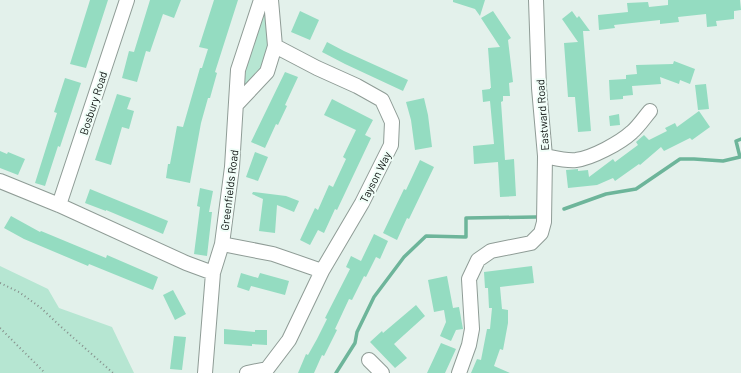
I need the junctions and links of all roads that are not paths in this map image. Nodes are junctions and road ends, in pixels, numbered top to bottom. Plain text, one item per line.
1 (127, 0) edge
2 (261, 0) edge
3 (271, 0) edge
4 (536, 0) edge
5 (275, 46) junction
6 (236, 105) junction
7 (650, 111) dead end
8 (545, 156) junction
9 (0, 181) edge
10 (59, 205) junction
11 (222, 244) junction
12 (322, 271) junction
13 (213, 273) junction
14 (369, 360) dead end
15 (205, 373) edge
16 (247, 373) edge
17 (382, 373) edge
18 (459, 373) edge

1 - 10 street, Bosbury Road
2 - 6 street, Greenfields Road
3 - 5 street
4 - 8 street, Eastward Road
5 - 6 street
5 - 12 street, Tayson Way
6 - 11 street, Greenfields Road
7 - 8 street, Eastward Road
8 - 18 street
9 - 10 street
10 - 13 street
11 - 12 street
11 - 13 street, Greenfields Road
12 - 16 street, Tayson Way
13 - 15 street, Greenfields Road
14 - 17 street

